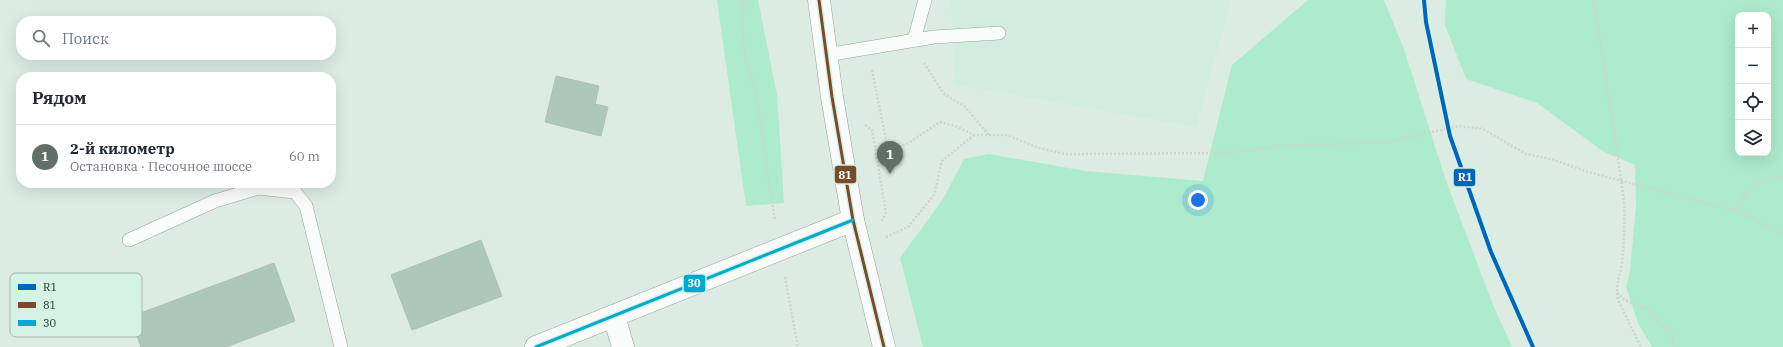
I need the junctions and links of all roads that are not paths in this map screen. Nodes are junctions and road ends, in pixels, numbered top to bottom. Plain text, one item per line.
1 (819, 0) edge
2 (925, 0) edge
3 (999, 33) dead end
4 (914, 40) junction
5 (826, 55) junction
6 (852, 220) junction
7 (129, 240) dead end
8 (614, 316) junction
9 (341, 347) edge
10 (536, 347) edge
11 (623, 347) edge
12 (884, 347) edge

1 - 5 street
2 - 4 lane
3 - 4 lane
4 - 5 lane
5 - 6 street
6 - 8 street
6 - 12 street
7 - 9 lane
8 - 10 street
8 - 11 street

